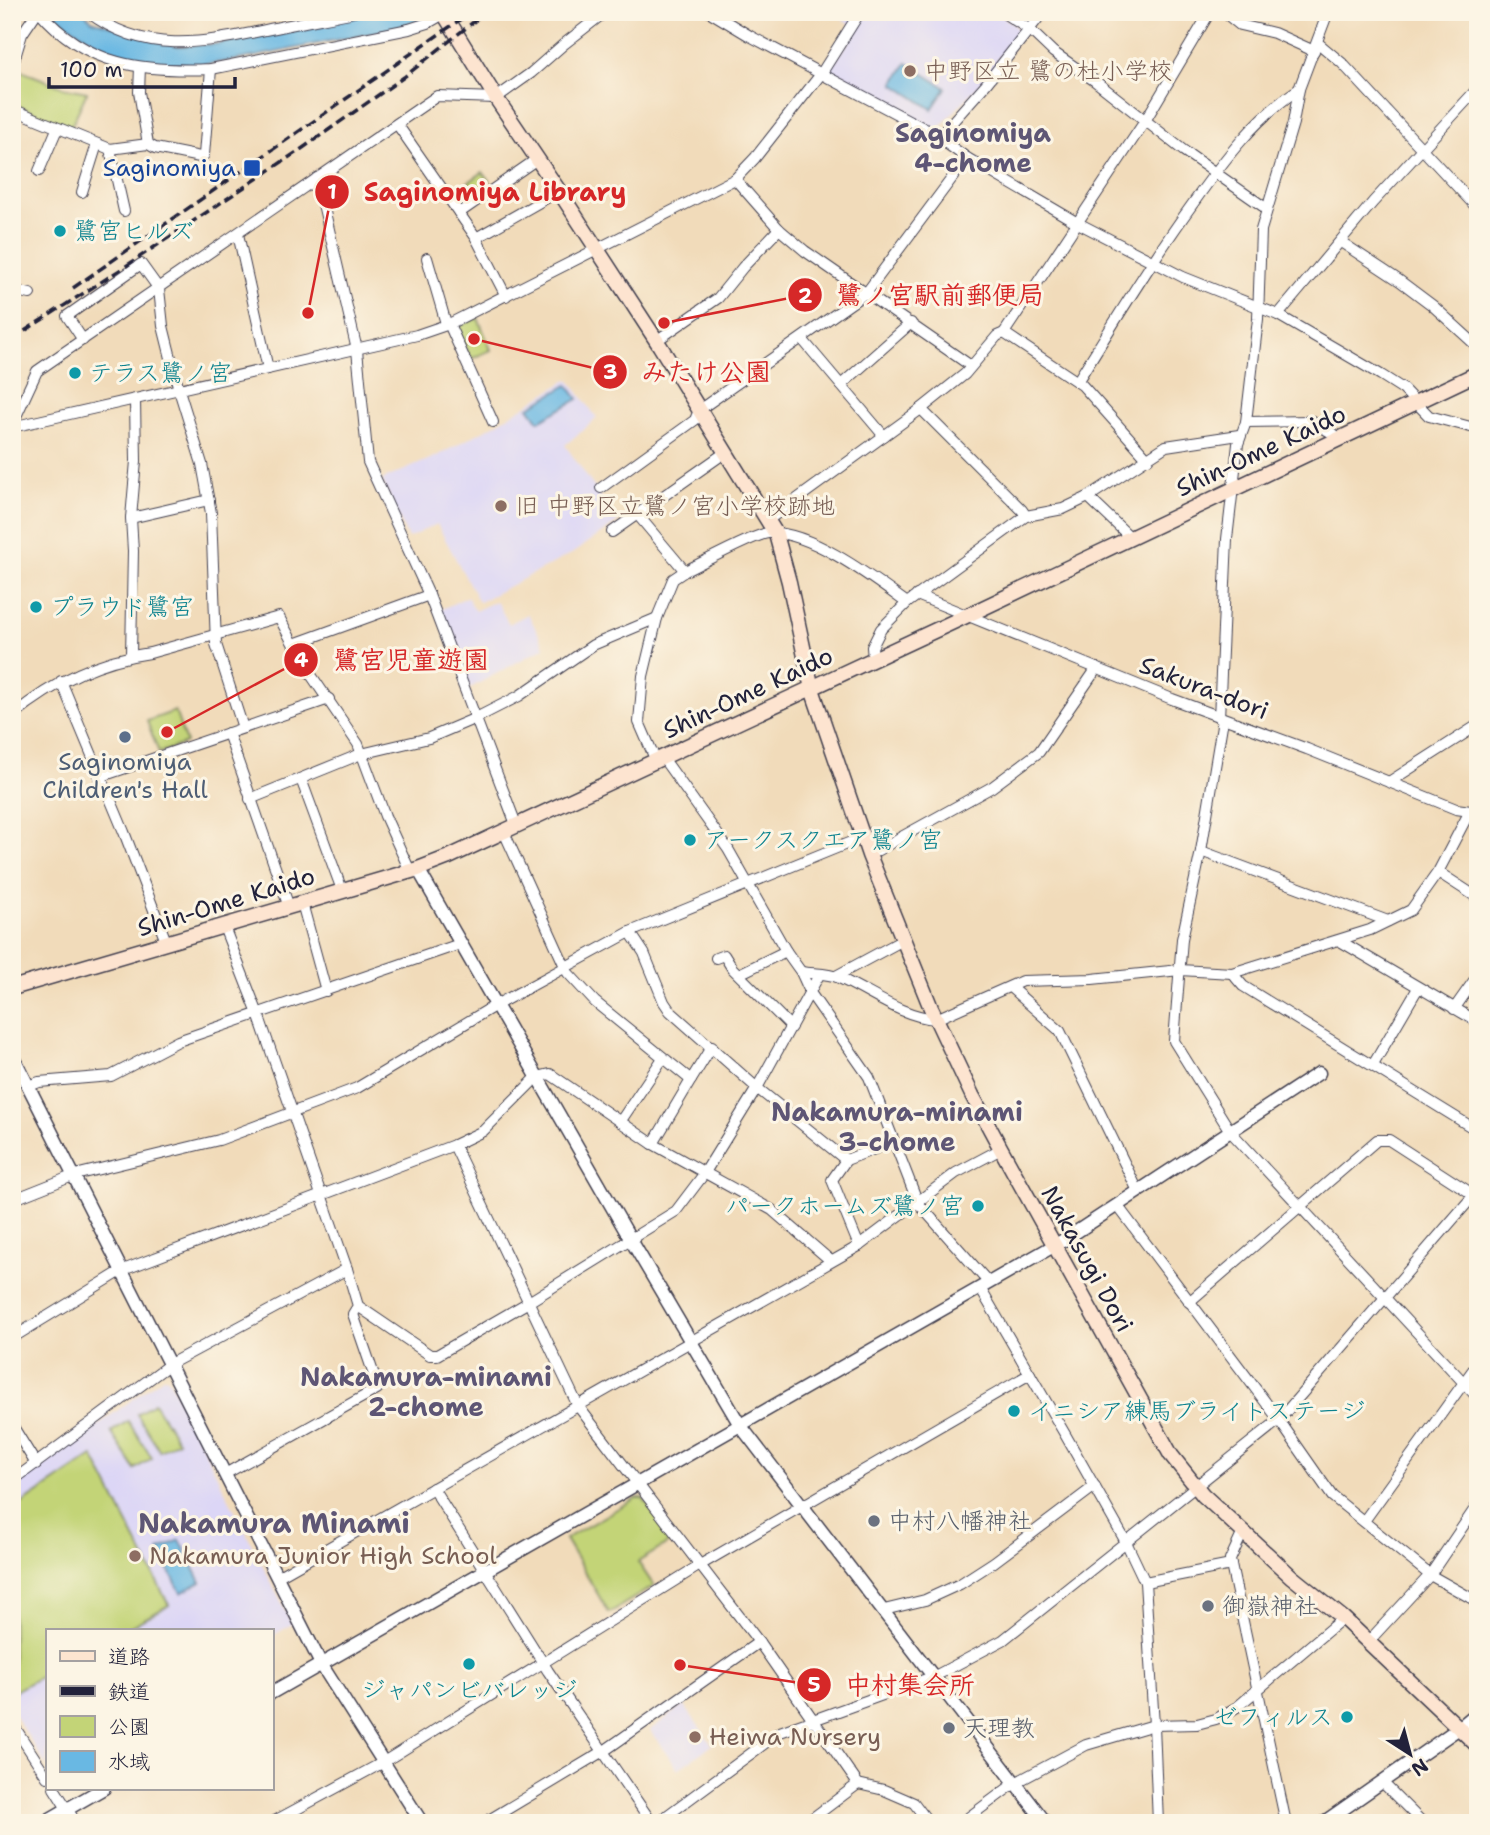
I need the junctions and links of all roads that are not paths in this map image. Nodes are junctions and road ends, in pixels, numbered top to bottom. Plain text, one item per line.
1 (38, 12) edge
2 (88, 12) edge
3 (354, 12) edge
4 (605, 12) edge
5 (710, 12) edge
6 (860, 12) edge
7 (1002, 12) edge
8 (1042, 12) edge
9 (1210, 12) edge
10 (1224, 12) edge
11 (1328, 12) edge
12 (442, 14) edge
13 (1030, 30) junction
14 (1316, 47) junction
15 (12, 66) edge
16 (140, 67) junction
17 (211, 69) junction
18 (821, 74) junction
19 (1478, 88) edge
20 (1298, 89) junction
21 (496, 98) junction
22 (12, 109) edge
23 (1145, 121) junction
24 (397, 124) junction
25 (57, 129) junction
26 (939, 137) junction
27 (97, 144) junction
28 (148, 144) junction
29 (110, 149) junction
30 (1420, 149) junction
31 (967, 158) junction
32 (537, 159) junction
33 (39, 171) dead end
34 (1215, 173) junction
35 (317, 178) junction
36 (735, 179) junction
37 (559, 191) junction
38 (82, 192) dead end
39 (1267, 209) junction
40 (1478, 209) edge
41 (124, 211) dead end
42 (459, 213) junction
43 (1076, 222) junction
44 (779, 229) junction
45 (238, 234) junction
46 (476, 238) junction
47 (1341, 242) junction
48 (597, 250) junction
49 (427, 258) dead end
50 (1151, 262) junction
51 (159, 289) junction
52 (12, 290) edge
53 (867, 292) junction
54 (30, 294) dead end
55 (506, 296) junction
56 (1258, 307) junction
57 (1278, 315) junction
58 (911, 323) junction
59 (449, 324) junction
60 (1004, 332) junction
61 (802, 339) junction
62 (83, 340) junction
63 (656, 341) junction
64 (1478, 347) edge
65 (357, 350) junction
66 (971, 366) junction
67 (268, 369) junction
68 (1478, 373) edge
69 (1077, 382) junction
70 (841, 384) junction
71 (179, 390) junction
72 (135, 400) junction
73 (1416, 403) junction
74 (921, 409) junction
75 (699, 410) junction
76 (493, 422) dead end
77 (1246, 422) junction
78 (1475, 425) edge
79 (12, 426) edge
80 (1240, 435) junction
81 (884, 436) junction
82 (1340, 438) junction
83 (726, 452) junction
84 (1148, 459) junction
85 (601, 488) dead end
86 (1233, 490) junction
87 (1088, 497) junction
88 (209, 500) junction
89 (637, 514) junction
90 (1026, 516) junction
91 (131, 517) junction
92 (768, 520) junction
93 (612, 532) dead end
94 (776, 534) junction
95 (1131, 538) junction
96 (685, 571) junction
97 (429, 595) junction
98 (917, 595) junction
99 (906, 603) junction
100 (966, 617) junction
101 (657, 618) junction
102 (216, 635) junction
103 (294, 644) junction
104 (131, 655) junction
105 (873, 659) junction
106 (1097, 668) junction
107 (61, 681) junction
108 (812, 689) junction
109 (329, 699) junction
110 (12, 716) edge
111 (476, 718) junction
112 (1221, 718) junction
113 (1478, 725) edge
114 (243, 728) junction
115 (228, 733) junction
116 (361, 754) junction
117 (660, 760) junction
118 (99, 777) junction
119 (301, 779) junction
120 (1389, 782) junction
121 (250, 799) junction
122 (1474, 811) edge
123 (510, 829) junction
124 (856, 840) dead end
125 (1201, 851) junction
126 (869, 855) junction
127 (414, 870) junction
128 (1438, 872) junction
129 (747, 884) junction
130 (342, 890) junction
131 (1478, 898) edge
132 (295, 905) junction
133 (1388, 921) junction
134 (224, 927) junction
135 (630, 932) junction
136 (903, 940) junction
137 (1340, 941) junction
138 (167, 944) junction
139 (460, 944) junction
140 (786, 951) junction
141 (716, 958) dead end
142 (564, 967) junction
143 (1180, 970) junction
144 (801, 972) junction
145 (1232, 973) junction
146 (739, 974) junction
147 (819, 975) junction
148 (1478, 975) edge
149 (835, 976) junction
150 (1010, 987) junction
151 (12, 988) edge
152 (1418, 988) junction
153 (326, 991) junction
154 (810, 994) junction
155 (496, 1005) junction
156 (1454, 1009) junction
157 (258, 1014) junction
158 (936, 1019) junction
159 (1478, 1023) edge
160 (791, 1027) junction
161 (712, 1046) junction
162 (12, 1054) edge
163 (663, 1058) junction
164 (1373, 1065) junction
165 (1319, 1073) dead end
166 (537, 1077) junction
167 (691, 1080) junction
168 (29, 1086) junction
169 (757, 1087) junction
170 (292, 1113) junction
171 (620, 1122) junction
172 (1476, 1128) edge
173 (1230, 1130) junction
174 (894, 1142) junction
175 (453, 1144) junction
176 (653, 1144) junction
177 (1001, 1149) junction
178 (846, 1160) junction
179 (704, 1174) junction
180 (75, 1175) junction
181 (12, 1188) edge
182 (1138, 1191) junction
183 (322, 1195) junction
184 (15, 1199) edge
185 (918, 1203) junction
186 (1117, 1205) junction
187 (1301, 1207) junction
188 (631, 1240) junction
189 (859, 1246) junction
190 (1053, 1246) junction
191 (831, 1261) junction
192 (347, 1269) junction
193 (123, 1270) junction
194 (984, 1285) junction
195 (1385, 1300) junction
196 (1189, 1302) junction
197 (527, 1303) junction
198 (358, 1306) junction
199 (12, 1338) edge
200 (691, 1341) junction
201 (1478, 1363) edge
202 (170, 1364) junction
203 (1030, 1374) junction
204 (1463, 1383) junction
205 (1478, 1398) edge
206 (578, 1406) junction
207 (1279, 1420) junction
208 (12, 1425) edge
209 (740, 1425) junction
210 (36, 1464) junction
211 (225, 1474) junction
212 (12, 1481) edge
213 (637, 1483) junction
214 (1094, 1486) junction
215 (1196, 1486) junction
216 (433, 1489) junction
217 (802, 1504) junction
218 (1478, 1504) edge
219 (1364, 1521) junction
220 (1243, 1532) junction
221 (1126, 1542) junction
222 (700, 1565) junction
223 (1231, 1565) junction
224 (483, 1571) junction
225 (1430, 1575) junction
226 (277, 1577) junction
227 (1145, 1582) junction
228 (1478, 1602) edge
229 (884, 1610) junction
230 (1343, 1618) junction
231 (759, 1642) junction
232 (1368, 1642) junction
233 (543, 1661) junction
234 (321, 1664) junction
235 (935, 1676) junction
236 (1257, 1691) junction
237 (273, 1692) edge
238 (1478, 1712) edge
239 (813, 1720) junction
240 (1154, 1725) junction
241 (13, 1727) edge
242 (1459, 1728) junction
243 (1478, 1746) edge
244 (604, 1751) junction
245 (382, 1763) junction
246 (46, 1776) edge
247 (1382, 1782) junction
248 (1015, 1783) junction
249 (858, 1784) junction
250 (55, 1790) edge
251 (100, 1790) edge
252 (68, 1808) junction
253 (43, 1823) edge
254 (76, 1823) edge
255 (271, 1823) edge
256 (422, 1823) edge
257 (484, 1823) edge
258 (652, 1823) edge
259 (657, 1823) edge
260 (806, 1823) edge
261 (929, 1823) edge
262 (961, 1823) edge
263 (1046, 1823) edge
264 (1158, 1823) edge
265 (1286, 1823) edge
266 (1323, 1823) edge
267 (1423, 1823) edge

1 - 15 street
1 - 16 street
2 - 3 street
4 - 21 street
5 - 18 street
6 - 18 street
7 - 13 street
8 - 13 street
9 - 23 street
10 - 14 street
11 - 14 street
12 - 17 street
12 - 21 main road, Nakasugi Dori
13 - 23 street
13 - 26 street
14 - 20 street
14 - 30 street
16 - 17 street
16 - 28 street
17 - 28 street
18 - 26 street
18 - 36 street
19 - 30 street
20 - 34 street
20 - 39 street
21 - 24 street
21 - 32 main road, Nakasugi Dori
22 - 25 street
23 - 34 street
23 - 43 street
24 - 35 street
24 - 42 street
25 - 27 street
25 - 33 street
26 - 31 street
27 - 29 street
27 - 38 street
28 - 29 street
29 - 41 street
30 - 40 street
30 - 47 street
31 - 43 street
31 - 53 street
32 - 37 main road, Nakasugi Dori
32 - 42 street
34 - 39 street
34 - 50 street
35 - 45 street
35 - 65 street
36 - 44 street
36 - 48 street
37 - 46 street
37 - 48 main road, Nakasugi Dori
39 - 56 street
42 - 46 street
43 - 50 street
43 - 60 street
44 - 53 street
44 - 63 street
45 - 51 street
45 - 67 street
46 - 55 street
47 - 57 street
47 - 64 street
48 - 55 street
48 - 63 main road, Nakasugi Dori
49 - 59 street
50 - 56 street
50 - 69 street
51 - 62 street
51 - 62 street
51 - 71 street
52 - 54 street
53 - 58 street
53 - 61 street
55 - 59 street
56 - 57 street
56 - 77 street
57 - 73 street
58 - 66 street
58 - 70 street
59 - 65 street
59 - 76 street
60 - 66 street
60 - 69 street
61 - 70 street
61 - 75 street
62 - 79 street
63 - 75 main road, Nakasugi Dori
65 - 67 street
65 - 97 street
66 - 74 street
67 - 71 street
68 - 73 main road, Shin-Ome Kaido
69 - 84 street
70 - 81 street
71 - 72 street
71 - 88 street
72 - 79 street
72 - 91 street
73 - 78 street
73 - 82 main road, Shin-Ome Kaido
74 - 81 street
74 - 90 street
75 - 83 main road, Nakasugi Dori
75 - 85 street
77 - 80 street
77 - 82 street
80 - 84 street
80 - 86 street
81 - 92 street
82 - 86 main road, Shin-Ome Kaido
83 - 89 street
83 - 92 main road, Nakasugi Dori
84 - 87 street
86 - 95 main road, Shin-Ome Kaido
86 - 112 street
87 - 90 street
87 - 95 street
88 - 91 street
88 - 102 street
89 - 93 street
89 - 96 street
90 - 98 street
91 - 104 street
92 - 94 main road, Nakasugi Dori
94 - 96 street
94 - 99 street
94 - 108 main road, Nakasugi Dori
95 - 100 main road, Shin-Ome Kaido
96 - 101 street
97 - 103 street
97 - 111 street
98 - 99 street
98 - 100 street, Sakura-dori
99 - 105 street
100 - 105 main road, Shin-Ome Kaido
100 - 106 street, Sakura-dori
101 - 111 street
101 - 117 street
102 - 103 street
102 - 104 street
102 - 114 street
103 - 109 street
104 - 107 street
105 - 108 main road, Shin-Ome Kaido
106 - 112 street, Sakura-dori
106 - 126 street
107 - 110 street
107 - 118 street
108 - 117 main road, Shin-Ome Kaido
108 - 126 main road, Nakasugi Dori
109 - 114 street
109 - 116 street
111 - 116 street
111 - 123 street
112 - 120 street, Sakura-dori
112 - 125 street
113 - 120 street
114 - 115 street
115 - 118 street
115 - 121 street
116 - 119 street
116 - 127 street
117 - 123 main road, Shin-Ome Kaido
117 - 129 street
118 - 138 street
119 - 121 street
119 - 130 street
120 - 122 street, Sakura-dori
121 - 132 street
122 - 128 street
123 - 127 main road, Shin-Ome Kaido
123 - 142 street
124 - 129 street
125 - 133 street
125 - 143 street
126 - 136 main road, Nakasugi Dori
127 - 130 main road, Shin-Ome Kaido
127 - 139 street
128 - 131 street
128 - 133 street
129 - 135 street
129 - 140 street
130 - 132 main road, Shin-Ome Kaido
132 - 134 main road, Shin-Ome Kaido
132 - 153 street
133 - 137 street
134 - 138 main road, Shin-Ome Kaido
134 - 157 street
135 - 142 street
135 - 161 street
136 - 149 street
136 - 158 main road, Nakasugi Dori
137 - 145 street
137 - 152 street
138 - 151 main road, Shin-Ome Kaido
139 - 153 street
139 - 155 street
140 - 144 street
140 - 146 street
141 - 146 street
142 - 155 street
142 - 163 street
143 - 145 street
143 - 150 street
143 - 173 street
144 - 147 street
144 - 154 street
145 - 164 street
146 - 160 street
147 - 149 street
147 - 154 street
148 - 156 street
149 - 158 street
150 - 158 street
150 - 182 street
152 - 156 street
152 - 164 street
153 - 157 street
154 - 160 street
154 - 174 street
155 - 166 street
155 - 170 street
156 - 159 street
157 - 168 street
157 - 170 street
158 - 177 main road, Nakasugi Dori
160 - 169 street
161 - 167 street
161 - 169 street
162 - 168 street
163 - 167 street
163 - 171 street
164 - 172 street
165 - 173 street
166 - 171 street
166 - 175 street
166 - 188 street
167 - 176 street
168 - 180 street
169 - 178 street
169 - 179 street
170 - 180 street
170 - 183 street
171 - 176 street
173 - 182 street
173 - 187 street
174 - 178 street
174 - 185 street
175 - 183 street
175 - 197 street
176 - 179 street
177 - 185 street
177 - 190 main road, Nakasugi Dori
178 - 189 street
179 - 188 street
179 - 191 street
180 - 184 street
180 - 193 street
181 - 184 street
182 - 186 street
183 - 192 street
183 - 193 street
185 - 189 street
185 - 194 street
186 - 190 street
186 - 196 street
187 - 195 street
187 - 195 street
187 - 196 street
188 - 197 street
188 - 200 street
189 - 191 street
190 - 194 street
190 - 215 main road, Nakasugi Dori
191 - 200 street
192 - 198 street
192 - 202 street
193 - 199 street
193 - 202 street
194 - 203 street
194 - 209 street
195 - 204 street
195 - 207 street
196 - 207 street
197 - 198 street
197 - 206 street
198 - 211 street
200 - 206 street
200 - 209 street
201 - 204 street
202 - 210 street
202 - 211 street
203 - 214 street
203 - 217 street
204 - 205 street
204 - 219 street
206 - 213 street
206 - 216 street
207 - 215 street
207 - 219 street
208 - 210 street
209 - 213 street
209 - 217 street
210 - 212 street
211 - 226 street
213 - 222 street
213 - 224 street
214 - 221 street
214 - 229 street
215 - 220 main road, Nakasugi Dori
215 - 221 street
216 - 224 street
216 - 226 street
217 - 222 street
217 - 229 street
218 - 225 street
219 - 225 street
220 - 223 street
220 - 230 main road, Nakasugi Dori
221 - 227 street
221 - 235 street
222 - 231 street
222 - 233 street
223 - 227 street
223 - 236 street
224 - 233 street
224 - 234 street
225 - 228 street
225 - 232 street
226 - 234 street
227 - 240 street
229 - 235 street
230 - 232 main road, Nakasugi Dori
230 - 236 street
231 - 239 street
231 - 244 street
232 - 242 main road, Nakasugi Dori
233 - 244 street
233 - 245 street
234 - 237 street
234 - 245 street
235 - 239 street
235 - 248 street
236 - 240 street
236 - 265 street
238 - 242 street
239 - 249 street
239 - 259 street
240 - 248 street
240 - 264 street
241 - 246 street
242 - 243 main road, Nakasugi Dori
242 - 247 street
244 - 257 street
244 - 258 street
245 - 255 street
245 - 256 street
247 - 266 street
247 - 267 street
248 - 262 street
248 - 263 street
249 - 260 street
249 - 261 street
250 - 252 street
251 - 252 street
252 - 253 street
252 - 254 street

